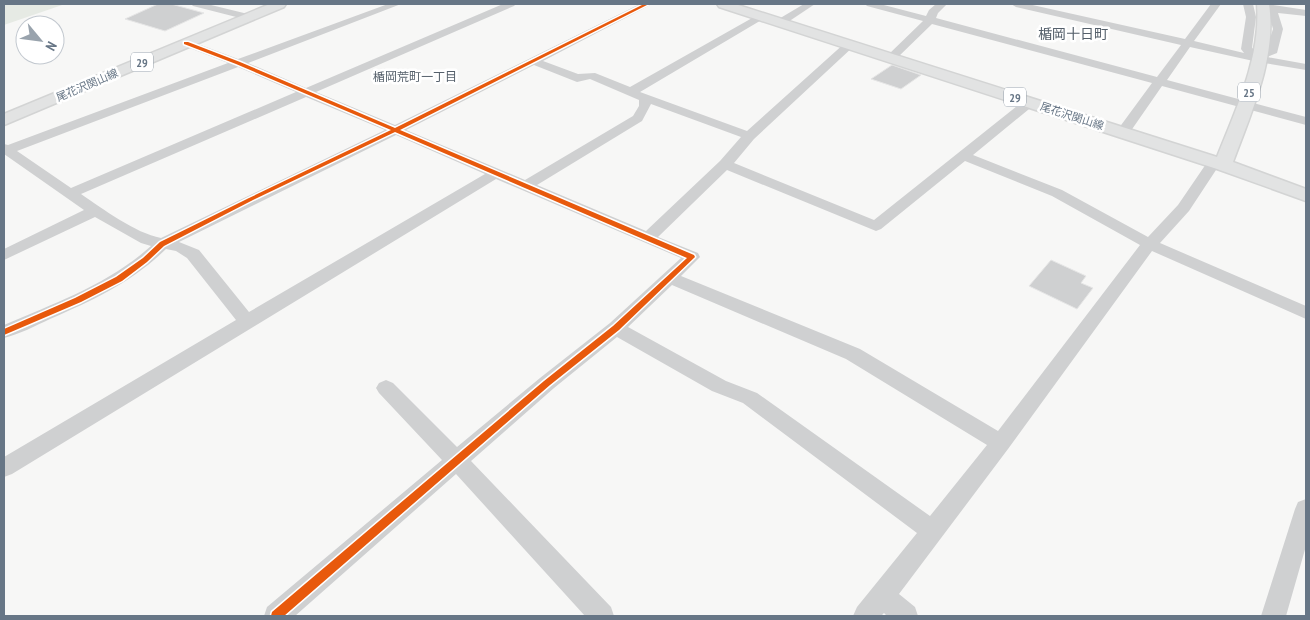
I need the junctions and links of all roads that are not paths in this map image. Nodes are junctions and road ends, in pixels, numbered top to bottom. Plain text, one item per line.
1 (196, 4) edge
2 (280, 4) edge
3 (396, 4) edge
4 (511, 4) edge
5 (647, 4) edge
6 (723, 4) edge
7 (810, 4) edge
8 (870, 4) edge
9 (942, 4) edge
10 (1016, 4) edge
11 (1216, 4) edge
12 (1248, 4) edge
13 (1268, 8) edge
14 (1306, 13) edge
15 (761, 16) junction
16 (248, 17) junction
17 (930, 20) junction
18 (781, 22) junction
19 (186, 43) junction
20 (850, 44) junction
21 (1188, 44) junction
22 (892, 57) junction
23 (1258, 58) junction
24 (533, 61) junction
25 (238, 63) junction
26 (1306, 67) edge
27 (1159, 82) junction
28 (633, 91) junction
29 (306, 92) junction
30 (645, 98) junction
31 (1030, 102) junction
32 (1245, 105) junction
33 (4, 120) edge
34 (1306, 121) edge
35 (396, 130) junction
36 (1123, 132) junction
37 (749, 136) junction
38 (5, 149) edge
39 (962, 155) junction
40 (724, 164) junction
41 (1223, 164) junction
42 (496, 173) junction
43 (525, 186) junction
44 (69, 194) junction
45 (1306, 195) edge
46 (95, 211) junction
47 (648, 238) junction
48 (162, 244) junction
49 (1149, 244) junction
50 (4, 255) edge
51 (670, 278) junction
52 (1306, 313) edge
53 (247, 321) junction
54 (616, 328) junction
55 (4, 332) edge
56 (386, 388) dead end
57 (1001, 443) junction
58 (457, 461) junction
59 (4, 468) edge
60 (1306, 509) edge
61 (932, 531) junction
62 (882, 596) junction
63 (276, 616) edge
64 (602, 616) edge
65 (866, 616) edge
66 (906, 616) edge
67 (1273, 616) edge

1 - 16 street
2 - 16 main road, 尾花沢関山線 / 29
3 - 25 street
4 - 29 street
5 - 24 street
6 - 15 main road, 尾花沢関山線 / 29
7 - 18 street
8 - 17 street
9 - 17 street
10 - 21 street
11 - 21 street
12 - 23 street
13 - 14 street
13 - 23 main road, 25
15 - 18 main road, 尾花沢関山線 / 29
15 - 28 street
16 - 19 main road, 尾花沢関山線 / 29
17 - 22 street
17 - 27 street
18 - 20 main road, 尾花沢関山線 / 29
19 - 25 street
19 - 33 main road, 尾花沢関山線 / 29
20 - 22 main road, 尾花沢関山線 / 29
20 - 37 street
21 - 23 street
21 - 27 street
22 - 31 main road, 尾花沢関山線 / 29
23 - 26 street
23 - 32 main road, 25
24 - 28 street
24 - 35 street
25 - 29 street
25 - 38 street
27 - 32 street
27 - 36 street
28 - 30 street
29 - 35 street
29 - 44 street
30 - 37 street
30 - 43 street
31 - 36 main road, 尾花沢関山線 / 29
31 - 39 street
32 - 34 street
32 - 41 main road, 25
35 - 42 street
35 - 48 street
36 - 41 main road, 尾花沢関山線 / 29
37 - 40 street
38 - 44 street
39 - 40 street
39 - 49 street
40 - 47 street
41 - 45 main road, 尾花沢関山線 / 29
41 - 49 street
42 - 43 street
42 - 53 street
43 - 47 street
44 - 46 street
46 - 48 street
46 - 50 street
47 - 51 street
48 - 53 street
48 - 55 street
49 - 52 street
49 - 57 street
51 - 54 street
51 - 57 street
53 - 59 street
54 - 58 street
54 - 61 street
56 - 58 street
57 - 61 street
58 - 63 street
58 - 64 street
60 - 67 street
61 - 62 street
62 - 65 street
62 - 66 street

